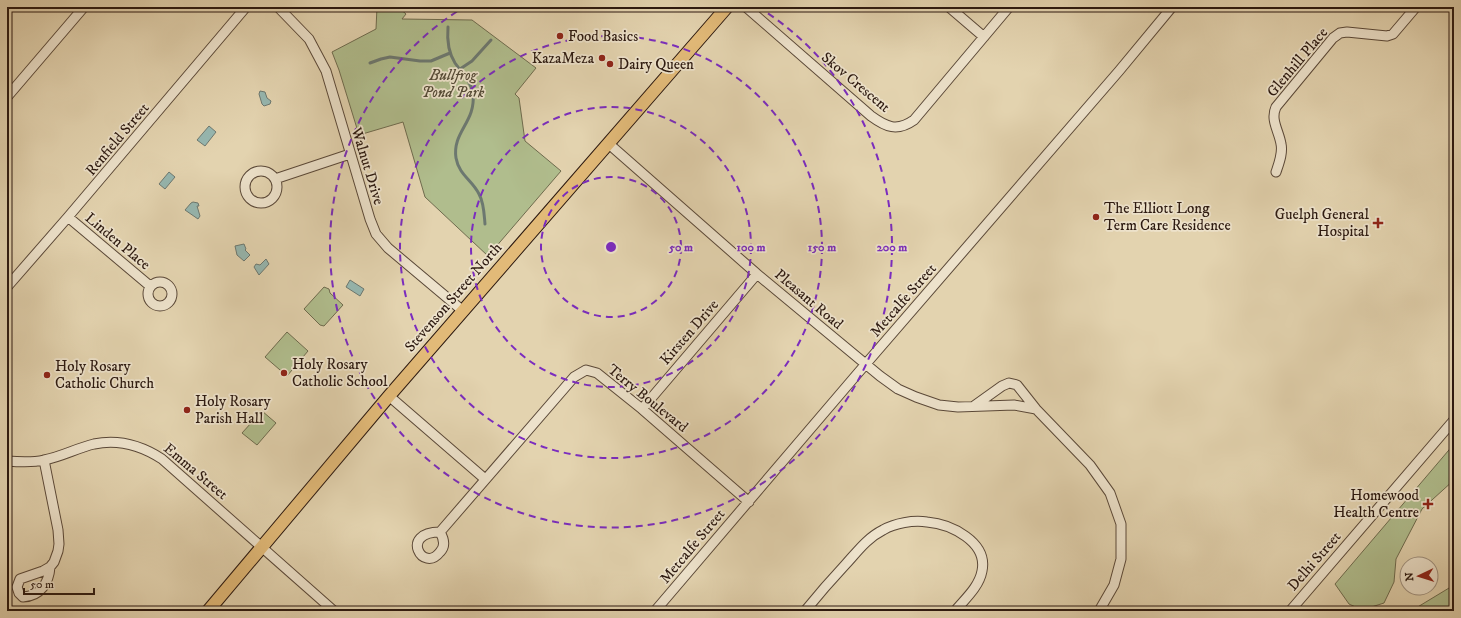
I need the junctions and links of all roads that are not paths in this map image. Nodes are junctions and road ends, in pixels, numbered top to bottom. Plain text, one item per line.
1 (84, 7) edge
2 (246, 7) edge
3 (278, 7) edge
4 (726, 7) edge
5 (746, 7) edge
6 (949, 7) edge
7 (1009, 7) edge
8 (1172, 7) edge
9 (1416, 7) edge
10 (984, 36) junction
11 (7, 97) edge
12 (609, 144) junction
13 (350, 154) junction
14 (1276, 172) dead end
15 (275, 179) dead end
16 (68, 217) junction
17 (757, 274) junction
18 (9, 282) edge
19 (150, 286) dead end
20 (463, 311) junction
21 (866, 364) junction
22 (389, 396) junction
23 (974, 406) junction
24 (642, 409) junction
25 (1036, 409) junction
26 (1454, 420) edge
27 (44, 460) junction
28 (7, 461) edge
29 (485, 479) junction
30 (749, 502) junction
31 (440, 532) dead end
32 (263, 547) junction
33 (50, 567) dead end
34 (208, 611) edge
35 (334, 611) edge
36 (655, 611) edge
37 (805, 611) edge
38 (955, 611) edge
39 (1099, 611) edge
40 (1290, 611) edge

1 - 11 street
2 - 16 street, Renfield Street
3 - 13 street, Walnut Drive
4 - 12 main road, Stevenson Street North
5 - 10 street, Skov Crescent
6 - 10 street
7 - 10 street, Skov Crescent
8 - 21 street, Metcalfe Street
9 - 14 street, Glenhill Place
12 - 17 street, Pleasant Road
12 - 20 main road, Stevenson Street North
13 - 15 street
13 - 20 street, Walnut Drive
16 - 18 street, Renfield Street
16 - 19 street, Linden Place
17 - 21 street, Pleasant Road
17 - 24 street, Kirsten Drive
20 - 22 main road, Stevenson Street North
21 - 23 street, Pleasant Road
21 - 30 street, Metcalfe Street
22 - 29 street
22 - 32 main road, Stevenson Street North
23 - 25 street, Pleasant Road
23 - 25 street
24 - 29 street, Terry Boulevard
24 - 30 street, Terry Boulevard
25 - 39 street
26 - 40 street, Delhi Street
27 - 28 street, Emma Street
27 - 32 street, Emma Street
27 - 33 street
29 - 31 street, Terry Boulevard
30 - 36 street, Metcalfe Street
32 - 34 main road, Stevenson Street North
32 - 35 street, Emma Street
37 - 38 street

